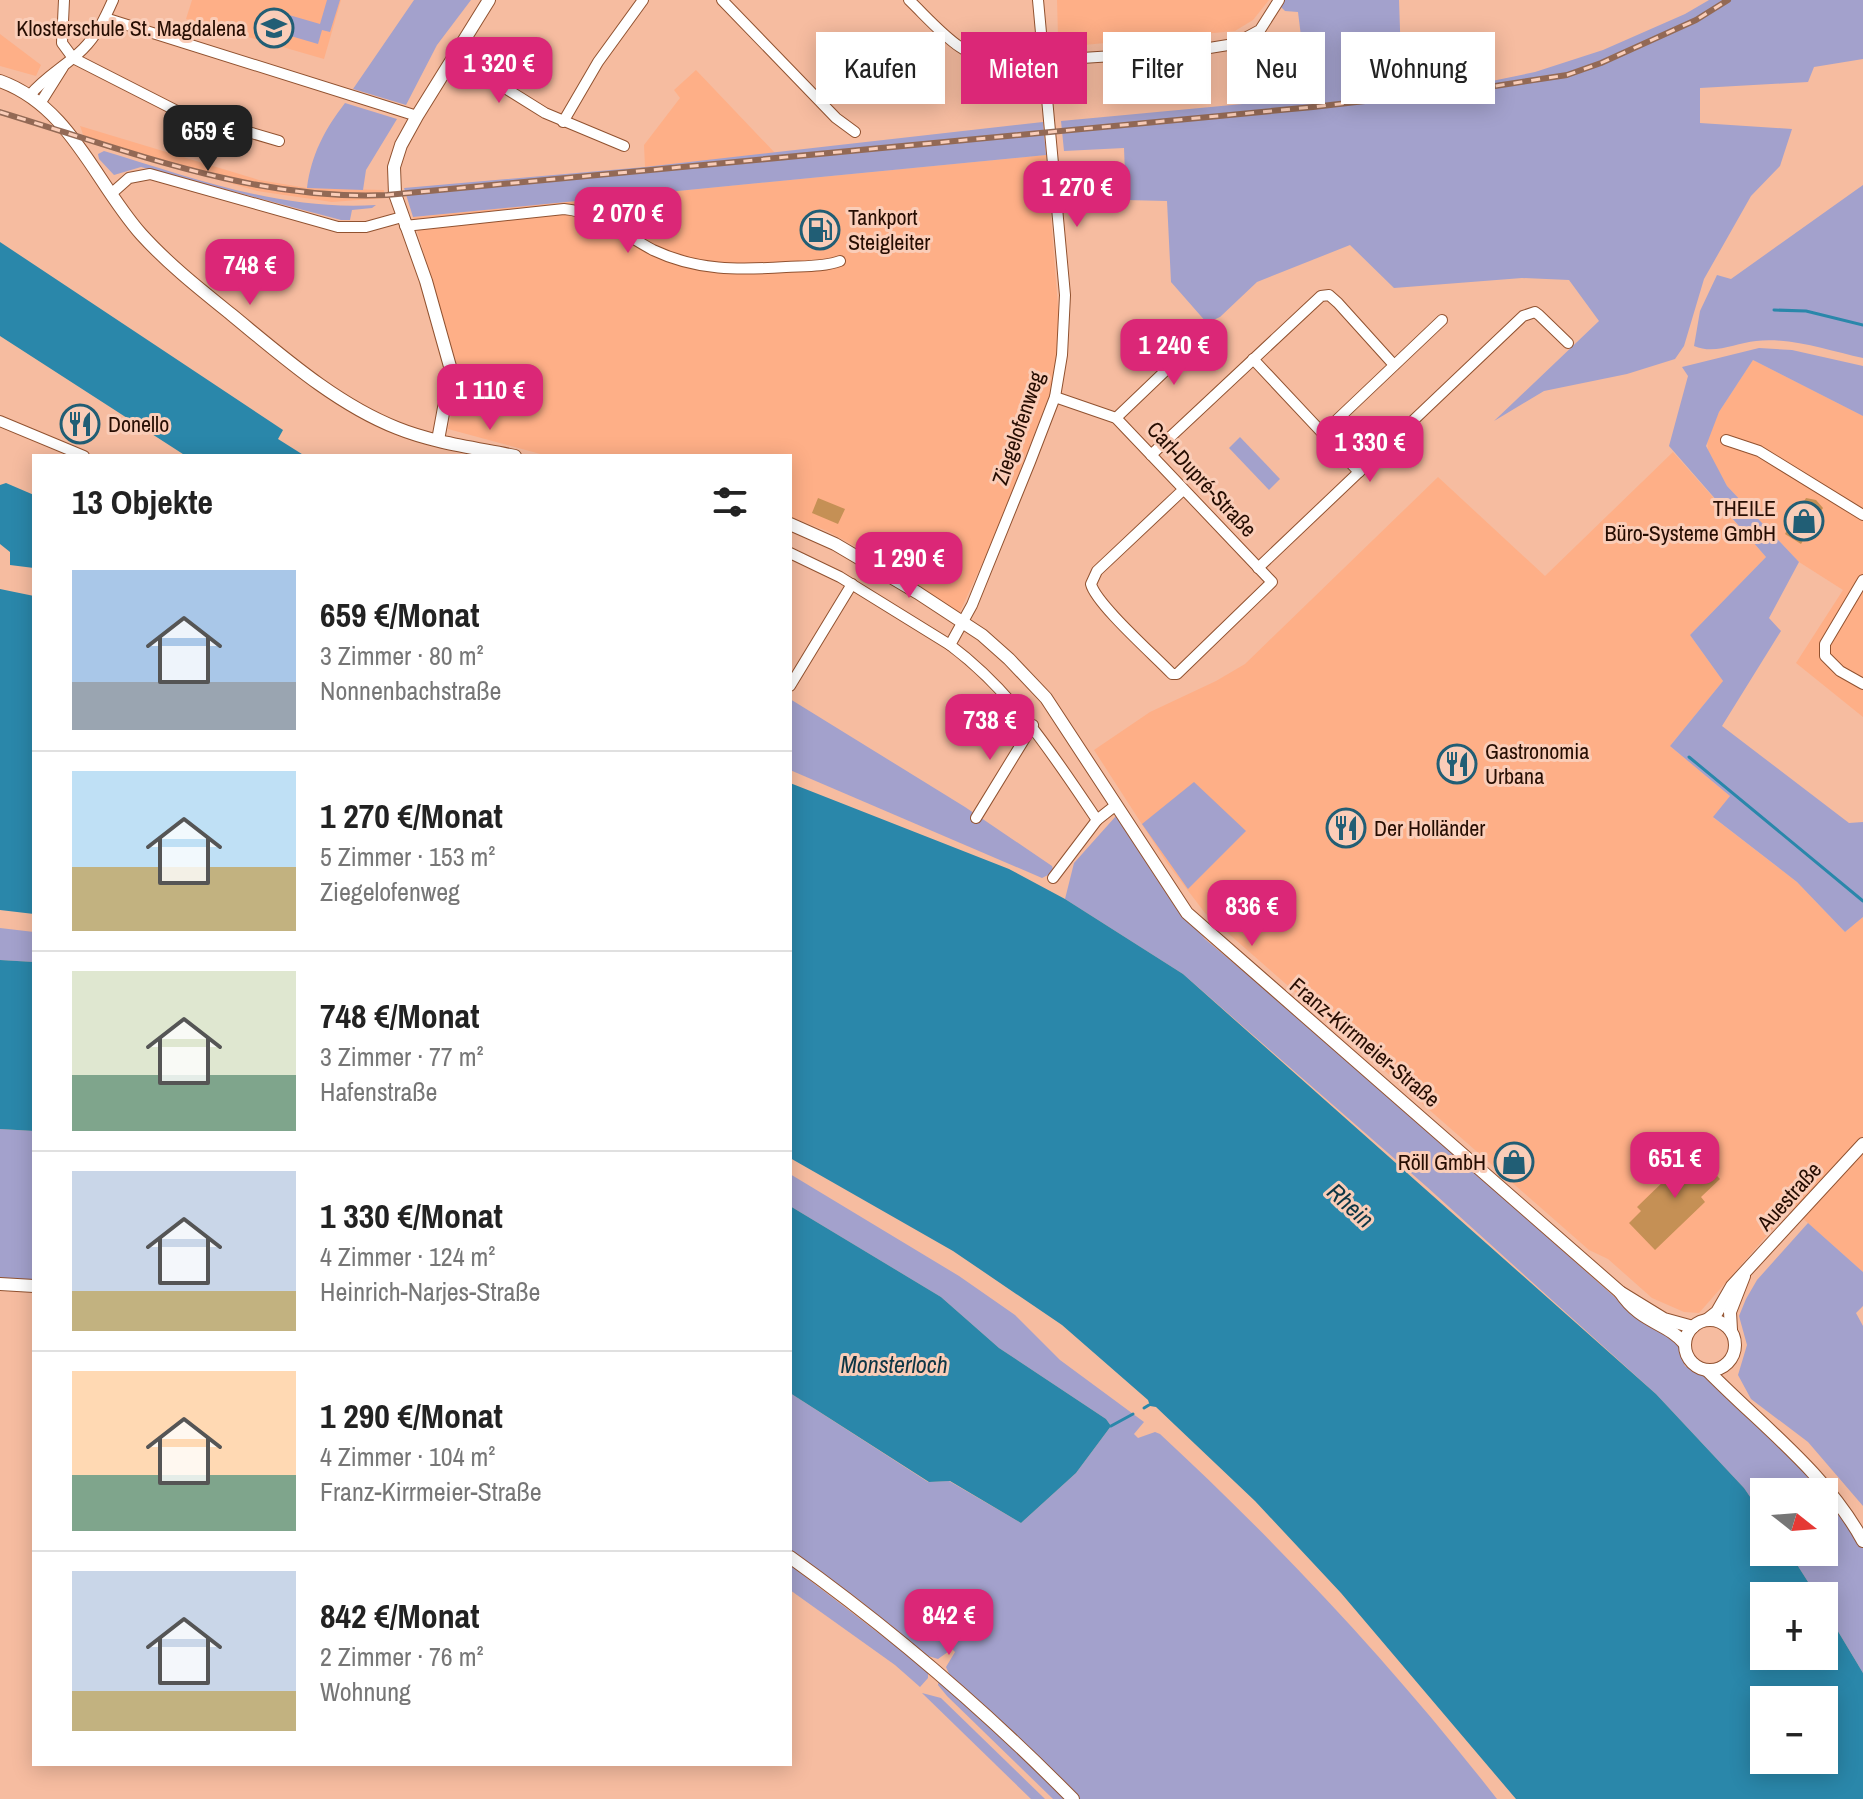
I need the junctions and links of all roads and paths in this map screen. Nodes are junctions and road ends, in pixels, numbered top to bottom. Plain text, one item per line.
1 (64, 0) edge
2 (113, 0) edge
3 (489, 0) edge
4 (643, 0) edge
5 (722, 0) edge
6 (909, 0) edge
7 (1038, 0) edge
8 (1279, 0) edge
9 (105, 18) junction
10 (1042, 32) edge
11 (961, 48) edge
12 (455, 57) junction
13 (1087, 57) edge
14 (73, 58) junction
15 (0, 81) edge
16 (36, 99) junction
17 (1049, 104) edge
18 (417, 116) junction
19 (563, 122) junction
20 (855, 132) dead end
21 (279, 141) dead end
22 (624, 146) dead end
23 (111, 194) junction
24 (404, 221) junction
25 (840, 261) dead end
26 (1442, 320) dead end
27 (1208, 330) dead end
28 (1568, 343) dead end
29 (1253, 359) junction
30 (1394, 365) junction
31 (1055, 397) junction
32 (1116, 418) junction
33 (0, 421) edge
34 (1323, 433) junction
35 (438, 440) junction
36 (1726, 440) dead end
37 (79, 454) edge
38 (505, 454) edge
39 (1151, 455) junction
40 (1359, 472) junction
41 (1183, 490) junction
42 (1863, 515) edge
43 (792, 525) edge
44 (792, 554) edge
45 (1258, 568) junction
46 (1863, 580) edge
47 (852, 584) junction
48 (963, 622) junction
49 (950, 645) junction
50 (792, 683) edge
51 (1863, 684) edge
52 (1033, 725) junction
53 (1116, 805) junction
54 (976, 818) dead end
55 (1097, 820) junction
56 (1053, 878) dead end
57 (1861, 1148) edge
58 (1744, 1275) junction
59 (0, 1284) edge
60 (32, 1286) edge
61 (1620, 1292) junction
62 (1707, 1320) junction
63 (1693, 1327) junction
64 (1731, 1330) junction
65 (1685, 1344) junction
66 (1727, 1365) junction
67 (1708, 1371) junction
68 (1742, 1404) junction
69 (1863, 1541) edge
70 (792, 1558) edge
71 (1073, 1799) edge

1 - 14 street
2 - 9 street
3 - 12 street
4 - 19 street
5 - 20 street
6 - 11 street
7 - 10 street, Ziegelofenweg
8 - 13 street
9 - 14 street
9 - 18 street
12 - 18 street
12 - 19 street
14 - 16 street
14 - 21 street
15 - 16 street
16 - 23 street
17 - 31 street, Ziegelofenweg
18 - 24 street
19 - 22 street
23 - 24 street
23 - 35 street
24 - 25 street
24 - 35 street
26 - 30 street
27 - 32 street, Carl-Dupré-Straße
28 - 40 street
29 - 30 street
29 - 34 street
29 - 39 street
30 - 34 street
31 - 32 street, Carl-Dupré-Straße
31 - 48 street, Ziegelofenweg
32 - 39 street, Carl-Dupré-Straße
33 - 37 street
34 - 40 street
35 - 38 street
36 - 42 street
39 - 41 street, Carl-Dupré-Straße
40 - 45 street
41 - 45 street, Carl-Dupré-Straße
41 - 45 street
43 - 48 street, Franz-Kirrmeier-Straße
44 - 47 street
46 - 51 street
47 - 49 street
47 - 50 street
48 - 49 street, Ziegelofenweg
48 - 53 street, Franz-Kirrmeier-Straße
49 - 52 street
52 - 54 street
52 - 55 street
53 - 55 street
53 - 61 street, Franz-Kirrmeier-Straße
55 - 56 street
57 - 58 street, Auestraße
58 - 62 street, Auestraße
58 - 64 street, Auestraße
59 - 60 street
61 - 63 street, Franz-Kirrmeier-Straße
61 - 65 street, Franz-Kirrmeier-Straße
62 - 63 street
62 - 64 street
63 - 65 street
64 - 66 street, Franz-Kirrmeier-Straße
65 - 67 street, Franz-Kirrmeier-Straße
66 - 67 street
66 - 68 street, Franz-Kirrmeier-Straße
67 - 68 street, Franz-Kirrmeier-Straße
68 - 69 street, Franz-Kirrmeier-Straße
70 - 71 street

